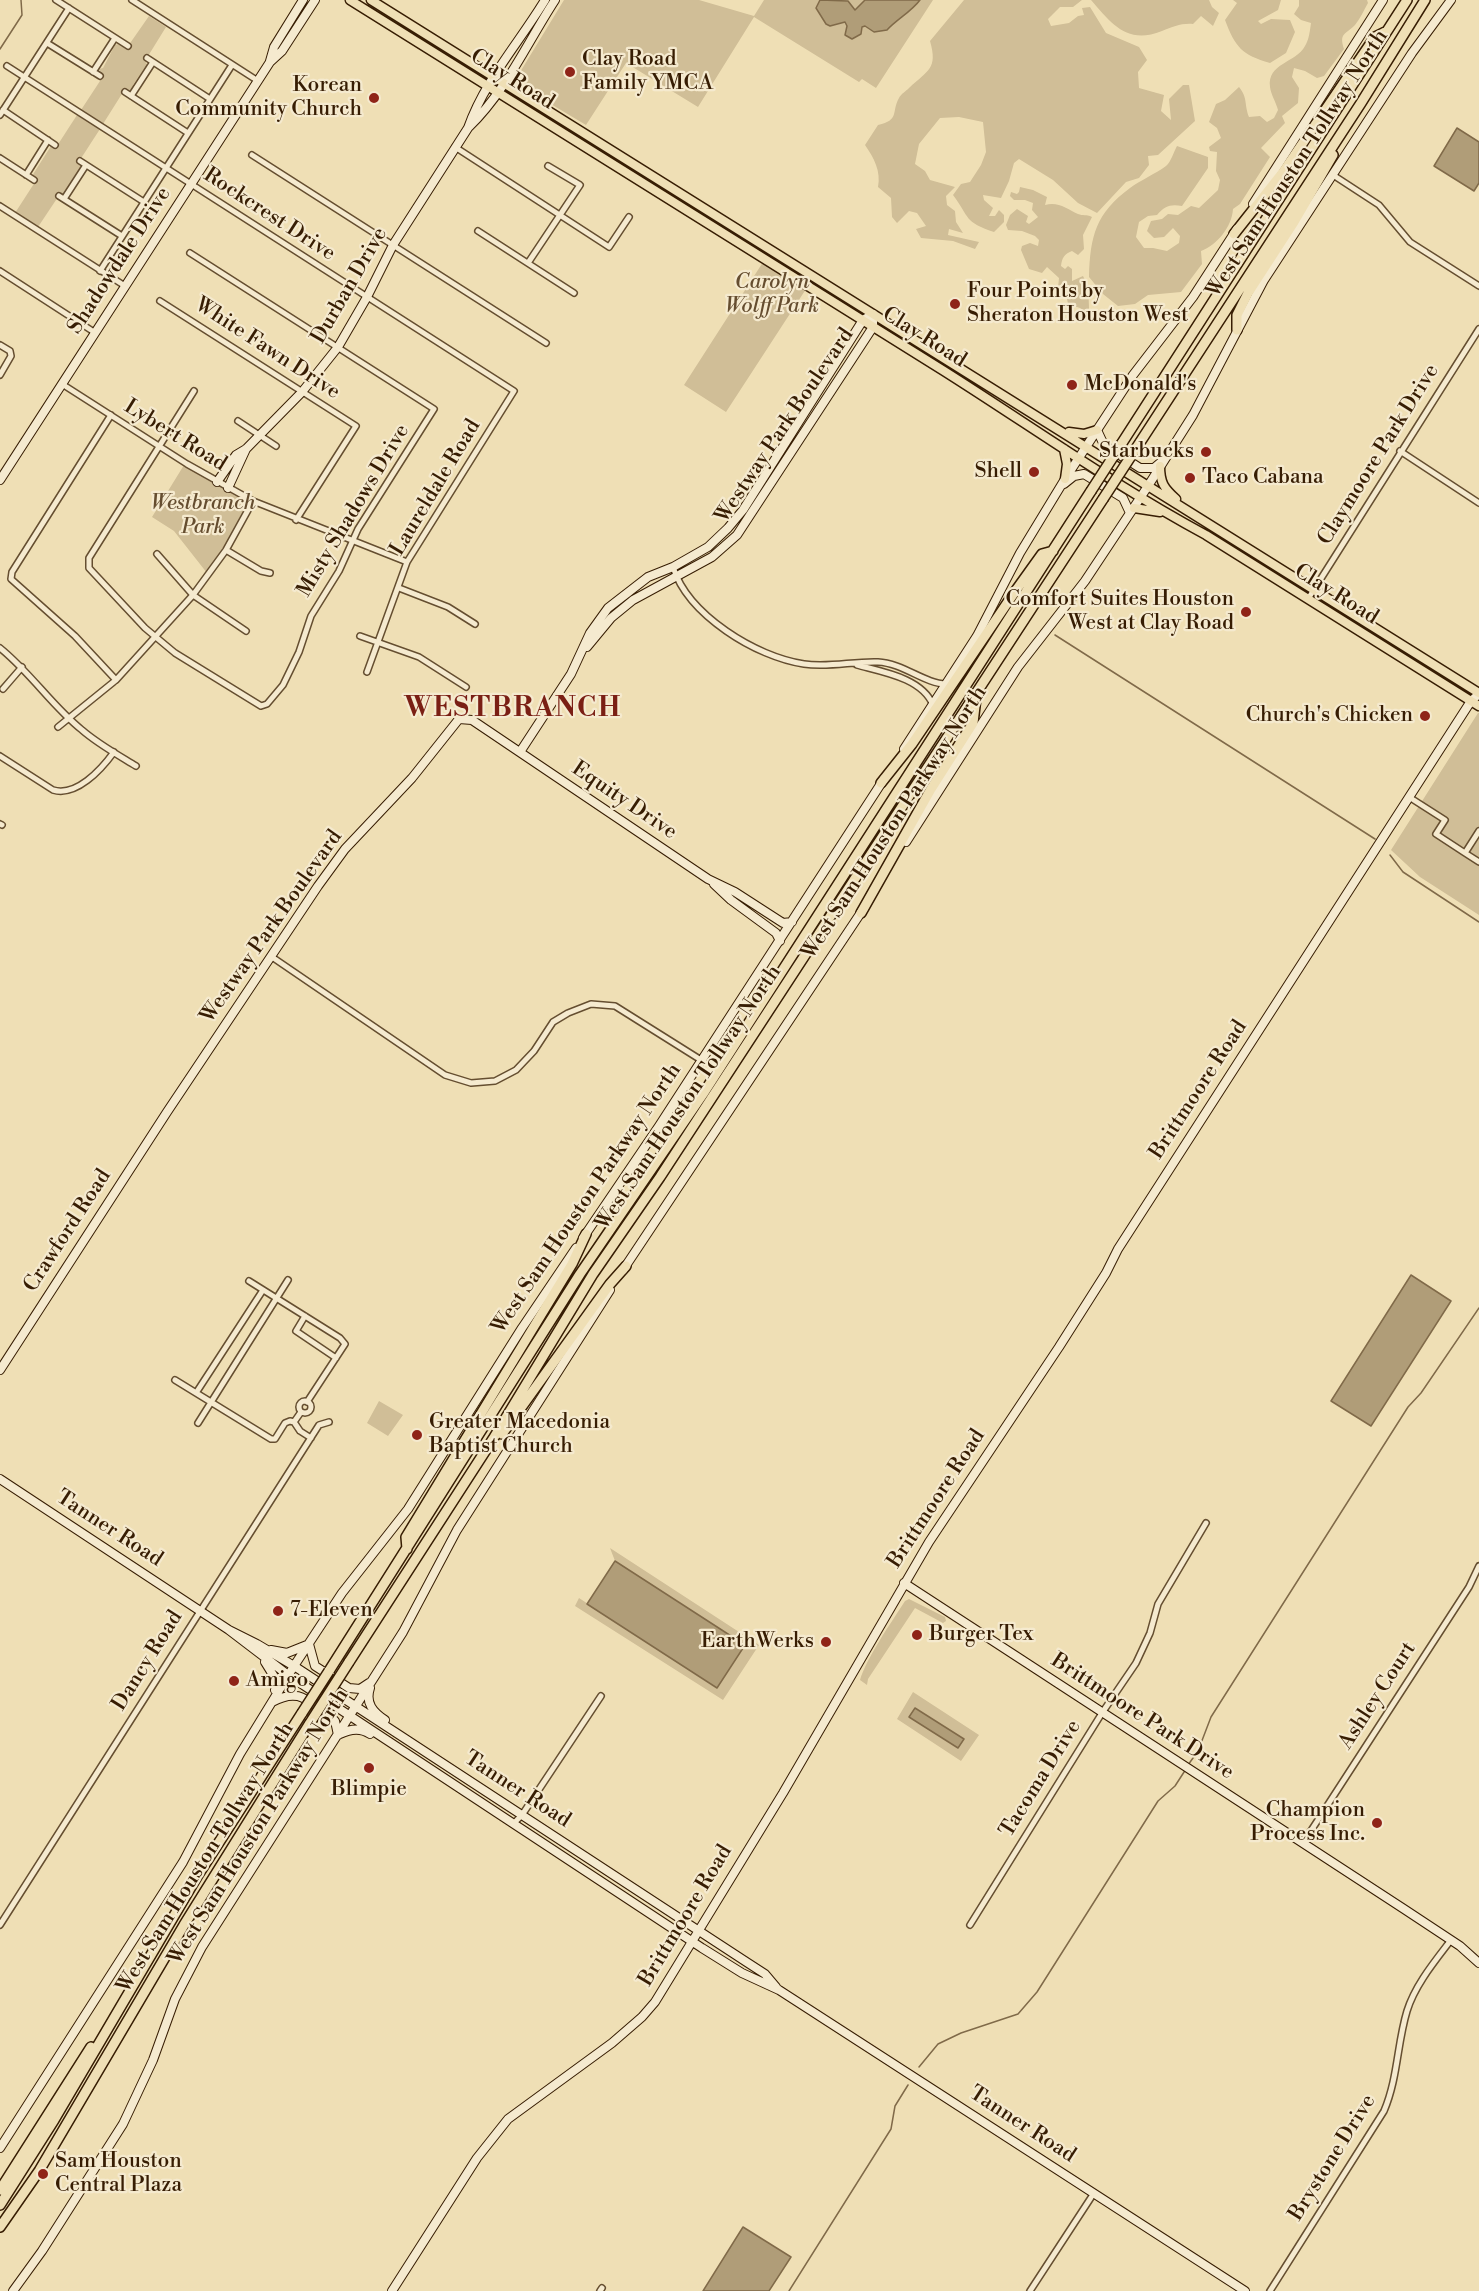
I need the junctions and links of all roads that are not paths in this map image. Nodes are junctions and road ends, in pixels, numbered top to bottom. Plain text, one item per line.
1 (56, 0) edge
2 (132, 0) edge
3 (303, 0) edge
4 (315, 0) edge
5 (350, 0) edge
6 (371, 0) edge
7 (545, 0) edge
8 (555, 0) edge
9 (1383, 0) edge
10 (1407, 0) edge
11 (1425, 0) edge
12 (1451, 0) edge
13 (69, 8) junction
14 (1387, 30) junction
15 (115, 38) junction
16 (435, 40) junction
17 (47, 43) junction
18 (128, 46) dead end
19 (428, 48) junction
20 (147, 58) dead end
21 (153, 62) junction
22 (270, 62) junction
23 (232, 65) junction
24 (7, 66) dead end
25 (93, 72) junction
26 (100, 76) dead end
27 (493, 76) junction
28 (25, 77) junction
29 (258, 81) junction
30 (504, 84) junction
31 (488, 85) junction
32 (124, 92) dead end
33 (499, 92) junction
34 (131, 96) junction
35 (210, 99) junction
36 (1361, 103) junction
37 (2, 113) edge
38 (573, 126) junction
39 (468, 128) junction
40 (188, 133) junction
41 (566, 135) junction
42 (48, 141) junction
43 (55, 145) dead end
44 (455, 147) junction
45 (252, 155) dead end
46 (0, 158) edge
47 (548, 166) dead end
48 (166, 168) junction
49 (642, 169) junction
50 (26, 175) junction
51 (1333, 175) junction
52 (636, 179) junction
53 (34, 180) dead end
54 (192, 184) junction
55 (144, 202) junction
56 (0, 206) edge
57 (706, 209) junction
58 (560, 216) junction
59 (629, 217) dead end
60 (701, 219) junction
61 (478, 231) dead end
62 (1234, 234) junction
63 (122, 236) junction
64 (393, 245) junction
65 (765, 246) junction
66 (190, 253) dead end
67 (759, 256) junction
68 (528, 263) junction
69 (0, 271) edge
70 (100, 271) junction
71 (125, 286) junction
72 (1479, 286) edge
73 (574, 293) dead end
74 (367, 297) junction
75 (160, 301) dead end
76 (873, 314) junction
77 (863, 320) junction
78 (873, 327) junction
79 (1479, 329) edge
80 (1237, 330) junction
81 (94, 332) junction
82 (546, 343) dead end
83 (0, 345) edge
84 (338, 347) junction
85 (951, 362) junction
86 (945, 372) junction
87 (0, 375) edge
88 (62, 384) junction
89 (194, 391) dead end
90 (302, 392) junction
91 (514, 392) joint
92 (1016, 404) junction
93 (1010, 413) junction
94 (111, 415) junction
95 (238, 421) dead end
96 (1060, 430) junction
97 (1097, 430) junction
98 (259, 435) junction
99 (160, 446) junction
100 (276, 446) dead end
101 (1086, 446) junction
102 (246, 449) junction
103 (1064, 449) junction
104 (1400, 451) junction
105 (1078, 458) junction
106 (1162, 463) junction
107 (1065, 479) junction
108 (0, 480) edge
109 (217, 482) junction
110 (1148, 486) junction
111 (228, 488) junction
112 (1060, 488) junction
113 (1141, 496) junction
114 (253, 501) junction
115 (1479, 503) edge
116 (1132, 510) junction
117 (1190, 511) junction
118 (1173, 518) junction
119 (296, 520) junction
120 (1237, 540) junction
121 (353, 541) junction
122 (226, 550) junction
123 (1230, 550) junction
124 (1053, 551) junction
125 (157, 554) dead end
126 (407, 562) junction
127 (673, 567) junction
128 (270, 573) dead end
129 (676, 576) junction
130 (399, 588) junction
131 (1314, 588) junction
132 (193, 595) junction
133 (1308, 598) junction
134 (475, 624) dead end
135 (246, 631) dead end
136 (360, 636) dead end
137 (155, 637) junction
138 (1397, 641) junction
139 (378, 642) junction
140 (0, 648) edge
141 (1392, 651) junction
142 (580, 655) junction
143 (853, 664) junction
144 (22, 667) junction
145 (367, 672) dead end
146 (116, 680) junction
147 (946, 684) junction
148 (466, 687) dead end
149 (3, 689) dead end
150 (977, 693) junction
151 (1479, 694) edge
152 (1475, 704) edge
153 (933, 705) junction
154 (69, 718) junction
155 (58, 728) dead end
156 (114, 752) junction
157 (520, 752) junction
158 (0, 756) edge
159 (136, 766) dead end
160 (881, 783) junction
161 (1409, 797) junction
162 (1479, 831) edge
163 (1465, 853) junction
164 (1479, 862) edge
165 (708, 879) junction
166 (861, 913) junction
167 (792, 922) junction
168 (780, 941) junction
169 (272, 957) junction
170 (701, 1060) junction
171 (167, 1112) joint
172 (586, 1233) junction
173 (626, 1266) junction
174 (288, 1280) dead end
175 (249, 1281) dead end
176 (263, 1290) junction
177 (276, 1298) junction
178 (305, 1316) junction
179 (336, 1358) junction
180 (0, 1370) edge
181 (175, 1380) dead end
182 (196, 1393) junction
183 (211, 1402) junction
184 (294, 1422) junction
185 (329, 1422) dead end
186 (198, 1423) dead end
187 (311, 1438) junction
188 (493, 1439) junction
189 (0, 1479) edge
190 (1206, 1523) dead end
191 (407, 1549) junction
192 (1479, 1566) edge
193 (904, 1583) junction
194 (200, 1610) junction
195 (309, 1644) junction
196 (255, 1646) junction
197 (294, 1666) junction
198 (288, 1675) junction
199 (372, 1681) junction
200 (601, 1696) dead end
201 (271, 1702) junction
202 (356, 1707) junction
203 (1102, 1713) junction
204 (351, 1716) junction
205 (338, 1735) junction
206 (393, 1744) junction
207 (416, 1746) junction
208 (522, 1815) junction
209 (513, 1824) junction
210 (1303, 1842) junction
211 (189, 1891) junction
212 (0, 1925) edge
213 (970, 1925) dead end
214 (699, 1931) junction
215 (1451, 1940) junction
216 (694, 1941) junction
217 (1479, 1963) edge
218 (779, 1990) junction
219 (0, 2148) edge
220 (0, 2190) edge
221 (1094, 2193) junction
222 (0, 2203) edge
223 (0, 2227) edge
224 (13, 2291) edge
225 (392, 2291) edge
226 (1030, 2291) edge
227 (1245, 2291) edge
228 (1270, 2291) edge

1 - 13 street
2 - 23 street
3 - 22 main road, Shadowdale Drive
4 - 22 main road, Shadowdale Drive
5 - 19 main road, Clay Road
6 - 16 main road, Clay Road
7 - 27 main road, Durban Drive
8 - 30 main road, Durban Drive
9 - 62 main road, West Sam Houston Parkway North
10 - 14 highway, West Sam Houston Tollway North
11 - 36 highway, West Sam Houston Tollway North
12 - 51 main road, West Sam Houston Parkway North
13 - 15 street
13 - 17 street
14 - 62 highway
14 - 124 highway, West Sam Houston Tollway North, bridge
15 - 18 street
15 - 25 street
16 - 19 main road
16 - 27 main road, Clay Road
17 - 25 street
17 - 28 street
19 - 31 main road, Clay Road
20 - 21 street
21 - 34 street
21 - 35 street
22 - 29 main road, Shadowdale Drive
23 - 29 street
23 - 35 street
24 - 28 street, Rockcrest Drive
25 - 26 street
27 - 30 main road, Clay Road
27 - 31 main road, Durban Drive
28 - 37 street
28 - 48 street, Rockcrest Drive
29 - 54 main road, Shadowdale Drive
30 - 33 main road, Durban Drive
30 - 38 main road, Clay Road
31 - 33 main road, Clay Road
31 - 39 main road, Durban Drive
32 - 34 street
33 - 39 main road, Durban Drive
33 - 41 main road, Clay Road
34 - 40 street
35 - 40 street
36 - 80 highway
36 - 150 highway, West Sam Houston Tollway North, bridge
37 - 42 street
38 - 41 main road
38 - 49 main road, Clay Road
39 - 44 main road, Durban Drive
40 - 48 street
41 - 52 main road, Clay Road
42 - 43 street
42 - 50 street
44 - 58 street
44 - 64 main road, Durban Drive
45 - 64 street
46 - 50 street
47 - 58 street
48 - 54 street, Rockcrest Drive
48 - 55 street
49 - 52 main road
49 - 57 main road, Clay Road
50 - 53 street
51 - 72 street
51 - 80 main road, West Sam Houston Parkway North
52 - 60 main road, Clay Road
54 - 71 main road, Shadowdale Drive
54 - 74 street, Rockcrest Drive
55 - 63 street
55 - 63 street
56 - 70 street
57 - 60 main road
57 - 65 main road, Clay Road
58 - 59 street
58 - 68 street
60 - 67 main road, Clay Road
61 - 68 street
62 - 97 main road, West Sam Houston Parkway North
63 - 70 street
64 - 74 main road, Durban Drive
64 - 82 street
65 - 67 main road
65 - 76 main road, Clay Road
66 - 84 street
67 - 77 main road, Clay Road
68 - 73 street
69 - 81 street
70 - 71 street
71 - 81 main road, Shadowdale Drive
74 - 84 main road, Durban Drive
74 - 91 street, Rockcrest Drive
75 - 90 street, White Fawn Drive
76 - 77 main road, Westway Park Boulevard
76 - 78 main road, Westway Park Boulevard
76 - 85 main road, Clay Road
77 - 78 main road, Clay Road
77 - 127 main road, Westway Park Boulevard
78 - 86 main road, Clay Road
78 - 129 main road, Westway Park Boulevard
79 - 104 street, Claymoore Park Drive
80 - 106 main road, West Sam Houston Parkway North
81 - 88 main road, Shadowdale Drive
83 - 87 street
84 - 90 main road, Durban Drive
84 - 121 street, Misty Shadows Drive
85 - 86 main road
85 - 92 main road, Clay Road
86 - 93 main road, Clay Road
88 - 94 street, Lybert Road
88 - 108 main road, Shadowdale Drive
89 - 99 street
90 - 98 main road, Durban Drive
90 - 119 street, White Fawn Drive
91 - 126 street, Laureldale Road
92 - 93 main road
92 - 96 main road, Clay Road
93 - 103 main road, Clay Road
94 - 99 street, Lybert Road
94 - 146 street
95 - 98 street
96 - 97 main road
96 - 101 main road, Clay Road
97 - 101 main road, West Sam Houston Parkway North
97 - 106 main road
98 - 100 street
98 - 102 main road, Durban Drive
99 - 109 street, Lybert Road
99 - 137 street
101 - 105 main road, West Sam Houston Parkway North
101 - 110 main road, Clay Road
102 - 109 main road, Durban Drive
102 - 111 main road, Durban Drive
103 - 105 main road, Clay Road
103 - 107 main road
104 - 115 street
104 - 131 street, Claymoore Park Drive
105 - 107 main road, West Sam Houston Parkway North
105 - 113 main road, Clay Road
106 - 110 main road, West Sam Houston Parkway North
106 - 117 main road
107 - 112 main road, West Sam Houston Parkway North
109 - 111 street, Lybert Road
110 - 113 main road, West Sam Houston Parkway North
110 - 117 main road, Clay Road
111 - 114 street, Lybert Road
112 - 116 main road
112 - 147 main road, West Sam Houston Parkway North
113 - 116 main road, West Sam Houston Parkway North
113 - 118 main road, Clay Road
114 - 119 street, Lybert Road
114 - 122 street
116 - 118 main road
116 - 166 main road, West Sam Houston Parkway North
117 - 120 main road, Clay Road
118 - 123 main road, Clay Road
119 - 121 street, Lybert Road
120 - 123 main road
120 - 131 main road, Clay Road
121 - 126 street, Lybert Road
121 - 137 street, Misty Shadows Drive
122 - 128 street
122 - 132 street
123 - 133 main road, Clay Road
124 - 160 highway
124 - 191 highway, West Sam Houston Tollway North
125 - 132 street
126 - 130 street, Laureldale Road
127 - 129 street
127 - 142 main road, Westway Park Boulevard
129 - 142 main road, Westway Park Boulevard
129 - 143 street
130 - 134 street
130 - 139 street, Laureldale Road
131 - 133 street, Claymoore Park Drive
131 - 138 main road, Clay Road
132 - 135 street
132 - 137 street
133 - 141 main road, Clay Road
136 - 139 street
137 - 146 street
138 - 141 main road
138 - 151 main road, Clay Road
139 - 145 street, Laureldale Road
139 - 148 street
140 - 144 street
141 - 152 main road, Clay Road
142 - 157 main road, Westway Park Boulevard
143 - 147 street
143 - 153 street
144 - 149 street
144 - 154 street
146 - 154 street
147 - 153 main road, West Sam Houston Parkway North
150 - 166 highway
150 - 188 highway, West Sam Houston Tollway North
151 - 152 main road, Brittmoore Road
152 - 161 main road, Brittmoore Road
153 - 160 main road, West Sam Houston Parkway North
154 - 155 street
154 - 156 street
156 - 158 street
156 - 159 street
157 - 165 main road, Equity Drive
157 - 169 main road, Westway Park Boulevard
160 - 167 main road, West Sam Houston Parkway North
161 - 163 street
161 - 193 main road, Brittmoore Road
162 - 163 street
163 - 164 street
165 - 167 main road, Equity Drive
165 - 168 main road, Equity Drive
166 - 173 main road, West Sam Houston Parkway North
167 - 168 main road, West Sam Houston Parkway North
168 - 170 main road, West Sam Houston Parkway North
169 - 170 street
169 - 171 main road, Westway Park Boulevard
170 - 172 main road, West Sam Houston Parkway North
171 - 180 main road, Crawford Road
172 - 191 highway
172 - 195 main road, West Sam Houston Parkway North
173 - 188 highway
173 - 199 main road, West Sam Houston Parkway North
174 - 177 street
175 - 176 street
176 - 177 street
176 - 182 street
177 - 178 street
177 - 183 street
178 - 179 street
178 - 179 street
179 - 184 street
181 - 182 street
182 - 183 street
183 - 184 street
183 - 186 street
184 - 187 street
185 - 187 street, Dancy Road
187 - 194 street, Dancy Road
188 - 223 highway, West Sam Houston Tollway North, bridge
189 - 194 main road, Tanner Road
190 - 203 street, Tacoma Drive
191 - 211 highway, West Sam Houston Tollway North, bridge
192 - 210 street, Ashley Court
193 - 203 main road, Brittmoore Park Drive
193 - 214 main road, Brittmoore Road
194 - 196 main road, Tanner Road
194 - 212 street, Dancy Road
195 - 196 main road
195 - 197 main road, West Sam Houston Parkway North
195 - 199 main road
196 - 197 main road, Tanner Road
196 - 198 main road, Tanner Road
196 - 201 main road
197 - 198 main road, West Sam Houston Parkway North
197 - 202 main road, Tanner Road
198 - 201 main road, West Sam Houston Parkway North
198 - 204 main road, Tanner Road
199 - 202 main road, West Sam Houston Parkway North
199 - 207 main road
200 - 208 street
201 - 205 main road
201 - 219 main road, West Sam Houston Parkway North
202 - 204 main road, West Sam Houston Parkway North
202 - 207 main road, Tanner Road
203 - 210 main road, Brittmoore Park Drive
203 - 213 street, Tacoma Drive
204 - 205 main road, West Sam Houston Parkway North
204 - 206 main road, Tanner Road
205 - 206 main road
205 - 224 main road, West Sam Houston Parkway North
206 - 209 main road, Tanner Road
207 - 208 main road, Tanner Road
208 - 209 street
208 - 214 main road, Tanner Road
209 - 216 main road, Tanner Road
210 - 215 main road, Brittmoore Park Drive
211 - 220 highway
211 - 222 highway, West Sam Houston Tollway North
214 - 216 main road, Brittmoore Road
214 - 218 main road, Tanner Road
215 - 217 main road, Brittmoore Park Drive
215 - 228 street, Brystone Drive
216 - 218 main road, Tanner Road
216 - 225 main road, Brittmoore Road
218 - 221 main road, Tanner Road
221 - 226 street
221 - 227 main road, Tanner Road

